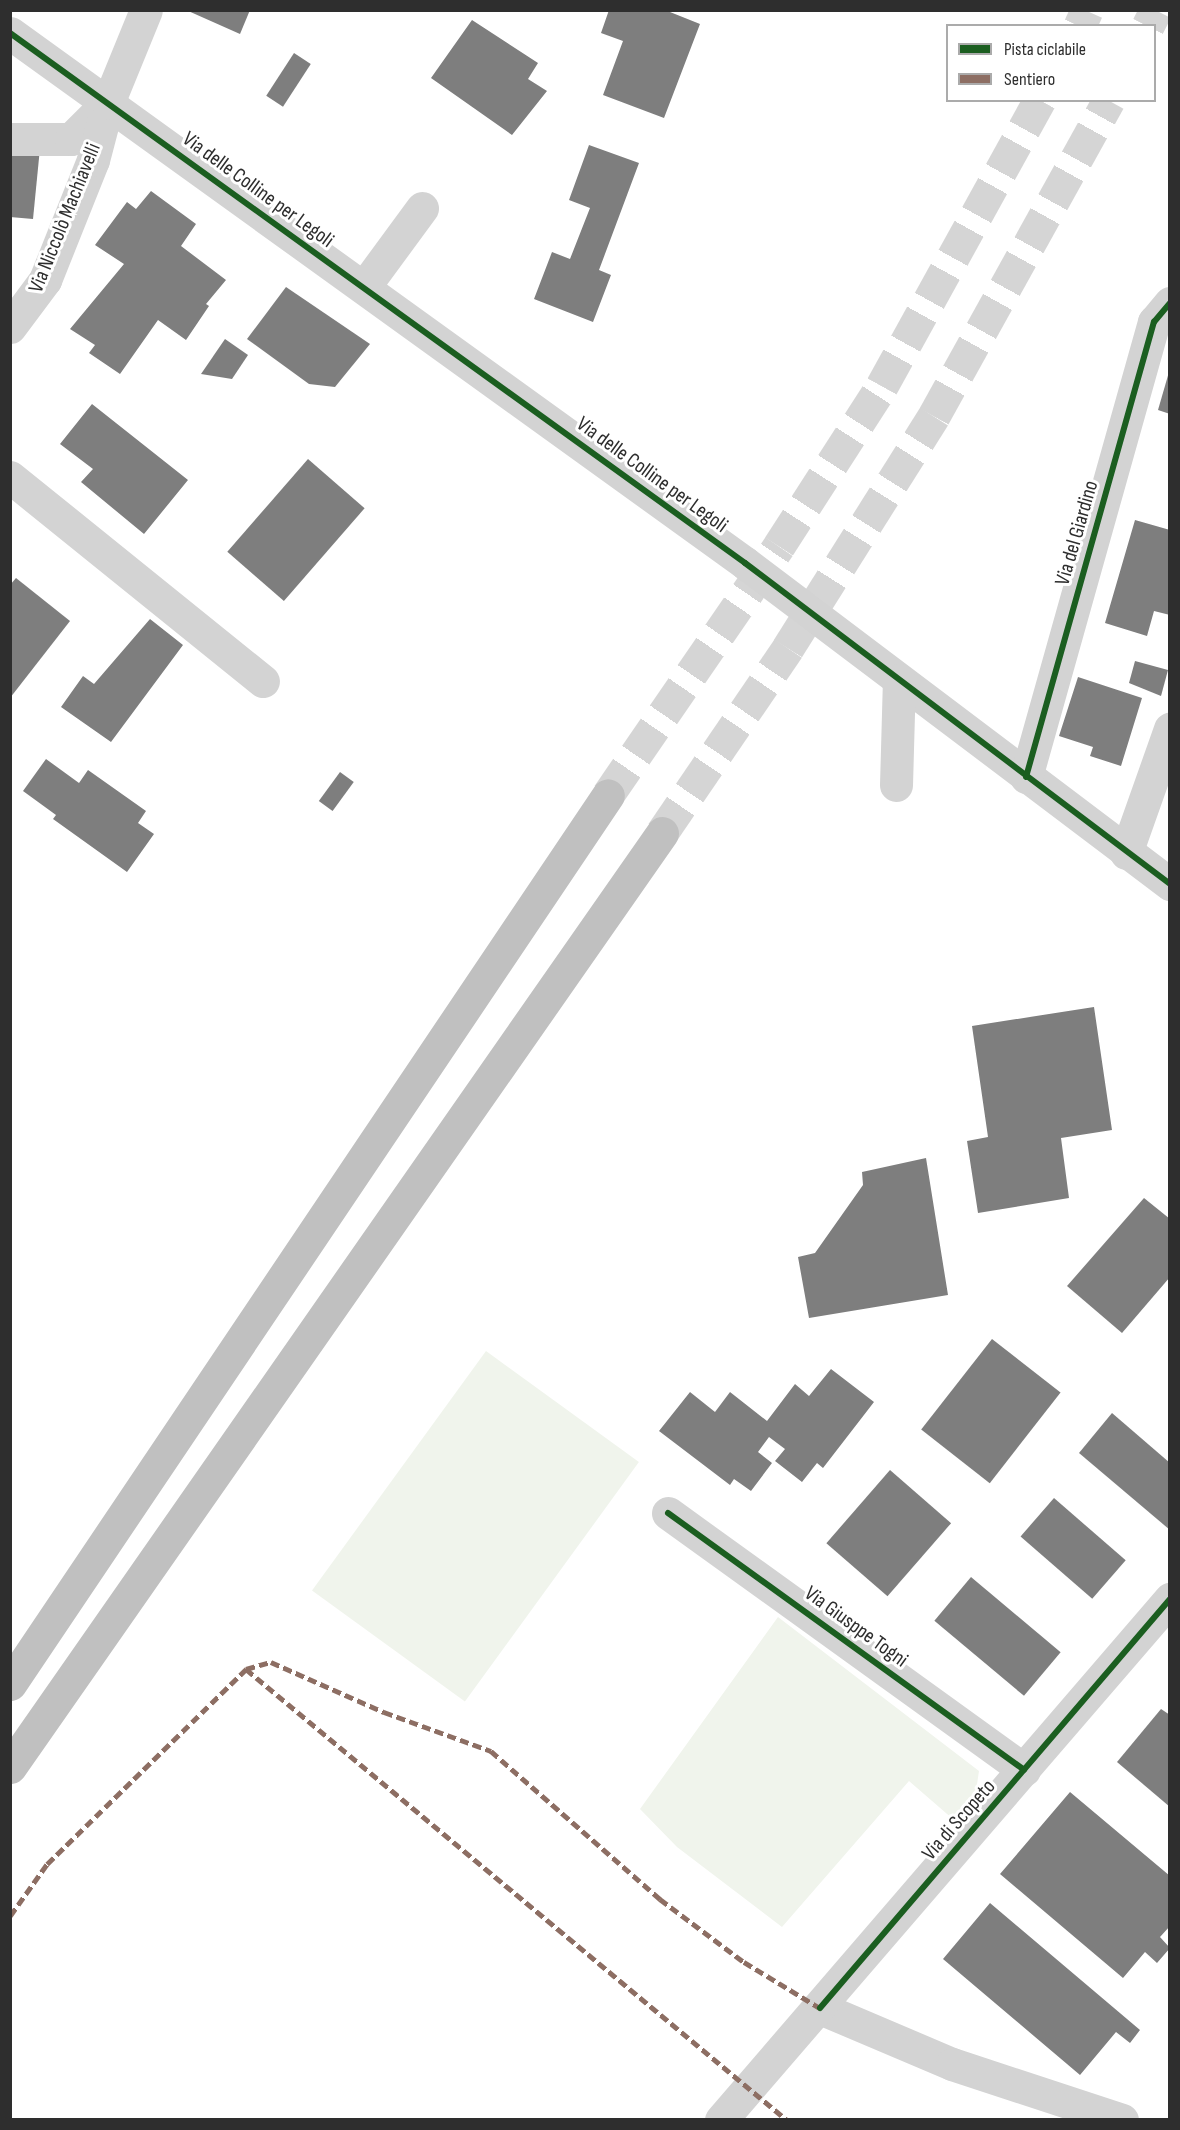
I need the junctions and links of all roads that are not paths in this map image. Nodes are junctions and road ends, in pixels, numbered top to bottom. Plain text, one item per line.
1 (146, 10) edge
2 (10, 33) edge
3 (108, 103) junction
4 (10, 139) edge
5 (422, 208) dead end
6 (364, 287) junction
7 (1170, 303) edge
8 (10, 327) edge
9 (10, 477) edge
10 (899, 680) junction
11 (263, 681) dead end
12 (1170, 729) edge
13 (1026, 777) junction
14 (896, 785) dead end
15 (608, 795) tunnel mouth
16 (662, 833) tunnel mouth
17 (1126, 852) junction
18 (1170, 884) edge
19 (668, 1513) dead end
20 (1170, 1599) edge
21 (10, 1684) edge
22 (10, 1767) edge
23 (1024, 1770) junction
24 (820, 2008) junction
25 (721, 2120) edge
26 (1122, 2120) edge

1 - 3 street, Via Niccolò Machiavelli
2 - 3 street, Via delle Colline per Legoli
3 - 4 street
3 - 6 street, Via delle Colline per Legoli
3 - 8 street, Via Niccolò Machiavelli
5 - 6 street
6 - 10 street, Via delle Colline per Legoli
7 - 13 street, Via del Giardino
9 - 11 street
10 - 13 street, Via delle Colline per Legoli
10 - 14 street
12 - 17 street
13 - 17 street, Via delle Colline per Legoli
15 - 21 highway
16 - 22 highway
17 - 18 street, Via delle Colline per Legoli
19 - 23 street, Via Giusppe Togni
20 - 23 street, Via di Scopeto
23 - 24 street, Via di Scopeto
24 - 25 street, Via di Scopeto
24 - 26 street

